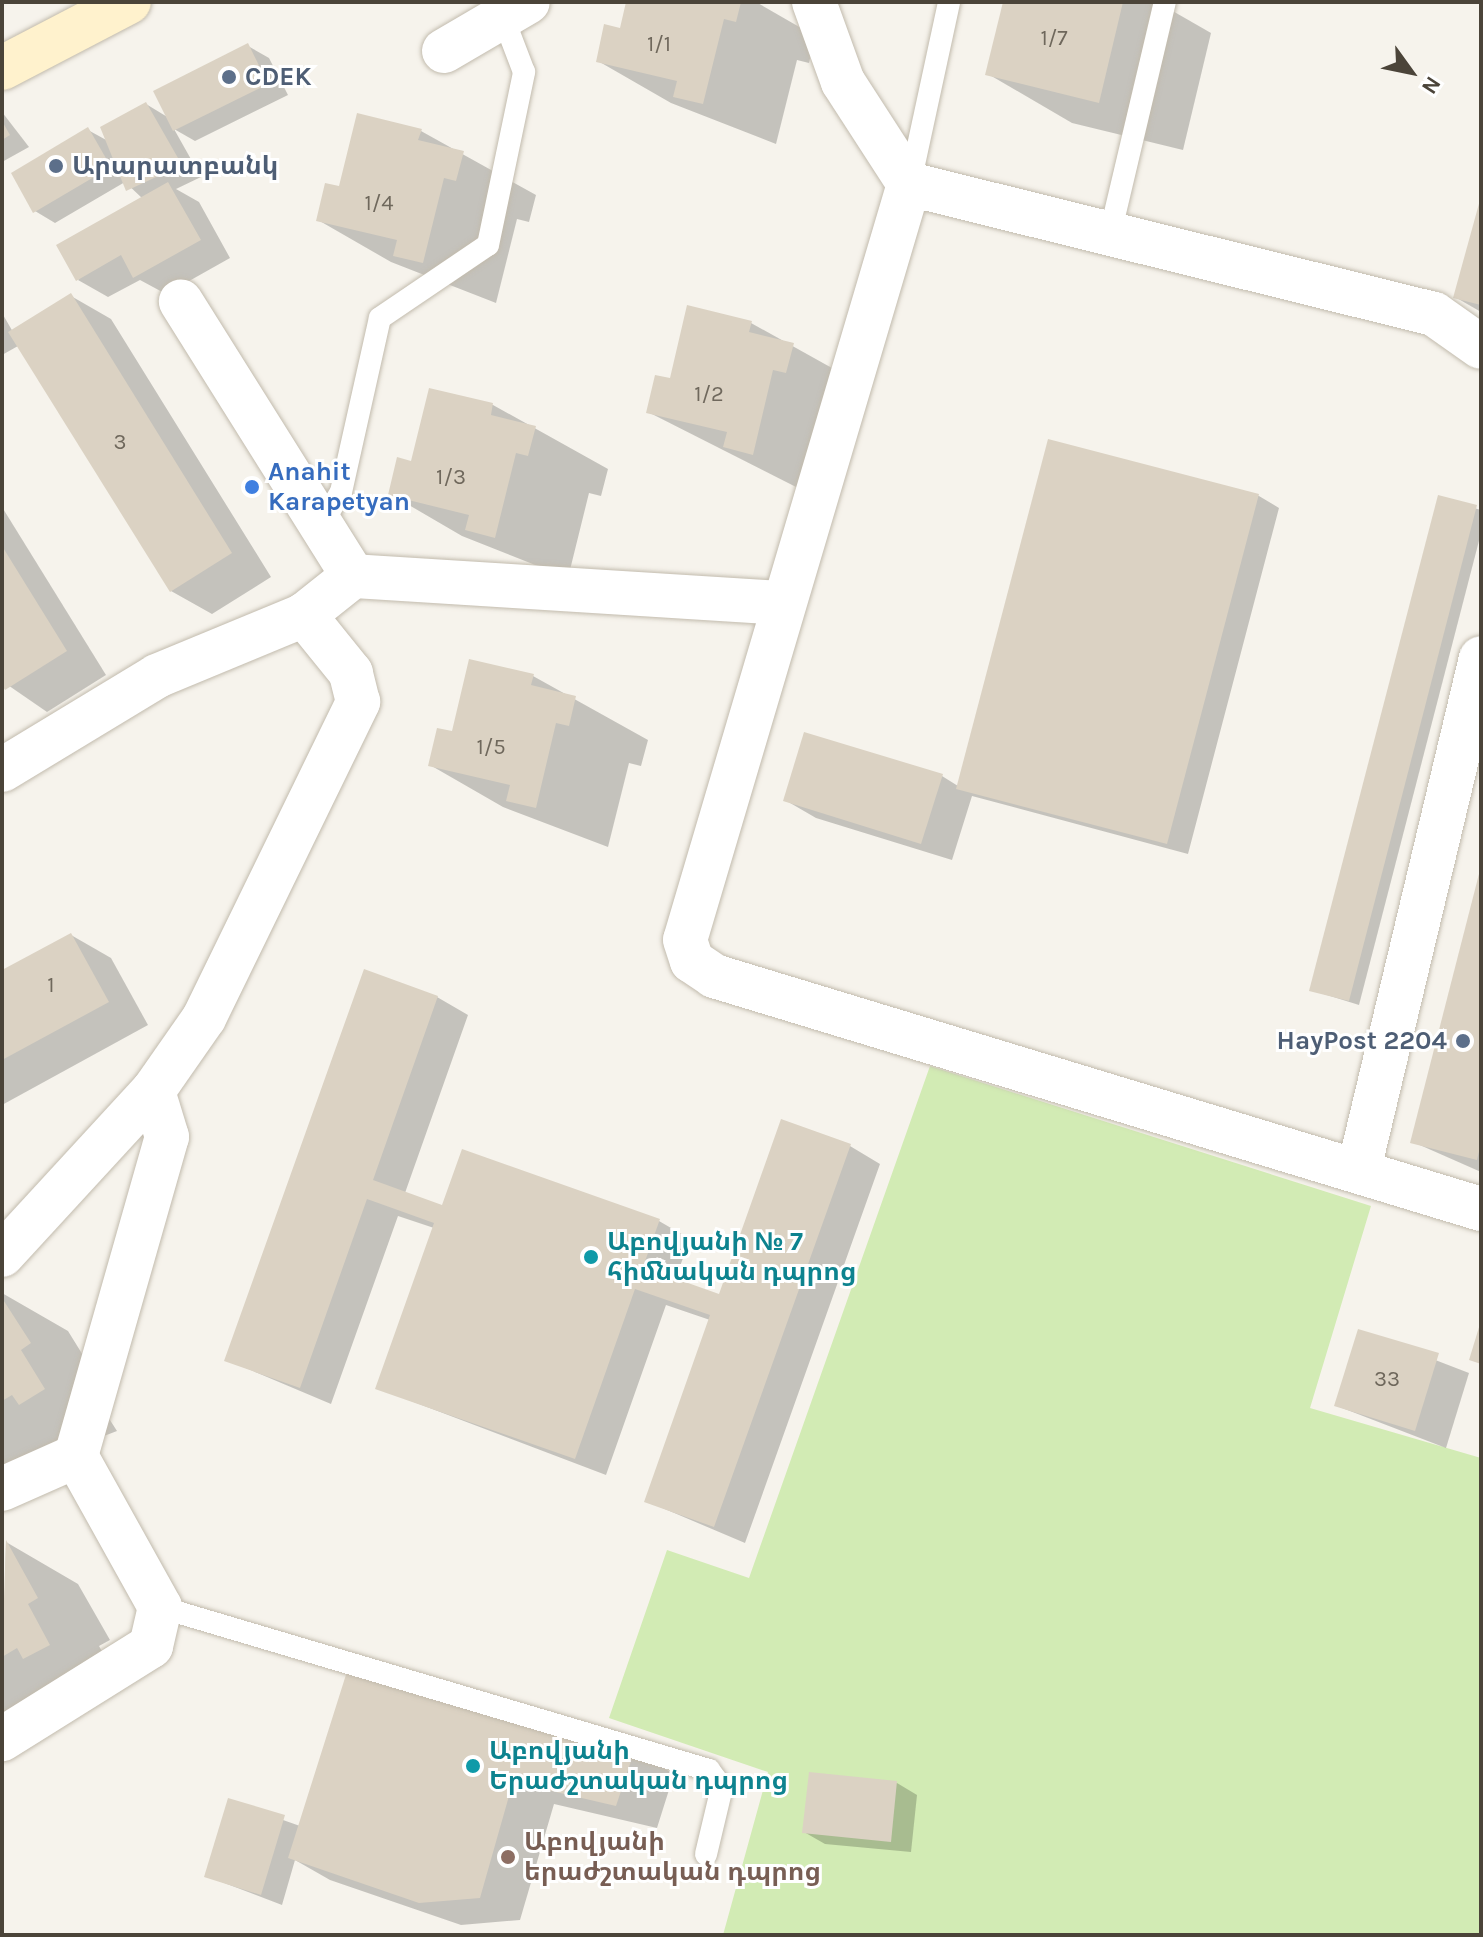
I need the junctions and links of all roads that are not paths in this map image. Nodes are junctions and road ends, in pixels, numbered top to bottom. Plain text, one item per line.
1 (129, 2) edge
2 (814, 2) edge
3 (949, 2) edge
4 (1165, 2) edge
5 (516, 9) edge
6 (444, 51) dead end
7 (2, 68) edge
8 (909, 184) junction
9 (1110, 234) junction
10 (181, 302) dead end
11 (1481, 347) edge
12 (321, 525) junction
13 (353, 576) junction
14 (782, 603) junction
15 (304, 615) junction
16 (1481, 658) edge
17 (2, 770) edge
18 (153, 1091) junction
19 (1359, 1169) junction
20 (1481, 1209) edge
21 (2, 1255) edge
22 (76, 1456) junction
23 (2, 1489) edge
24 (160, 1607) junction
25 (2, 1739) edge
26 (706, 1854) dead end

1 - 7 main road
2 - 8 street
3 - 8 lane
4 - 9 lane
5 - 6 street
5 - 12 lane
8 - 9 street
8 - 14 street
9 - 11 street
10 - 12 street
12 - 13 street
13 - 14 street
13 - 15 street
14 - 19 street
15 - 17 street
15 - 18 street
16 - 19 street
18 - 21 street
18 - 22 street
19 - 20 street
22 - 23 street
22 - 24 street
24 - 25 street
24 - 26 lane

